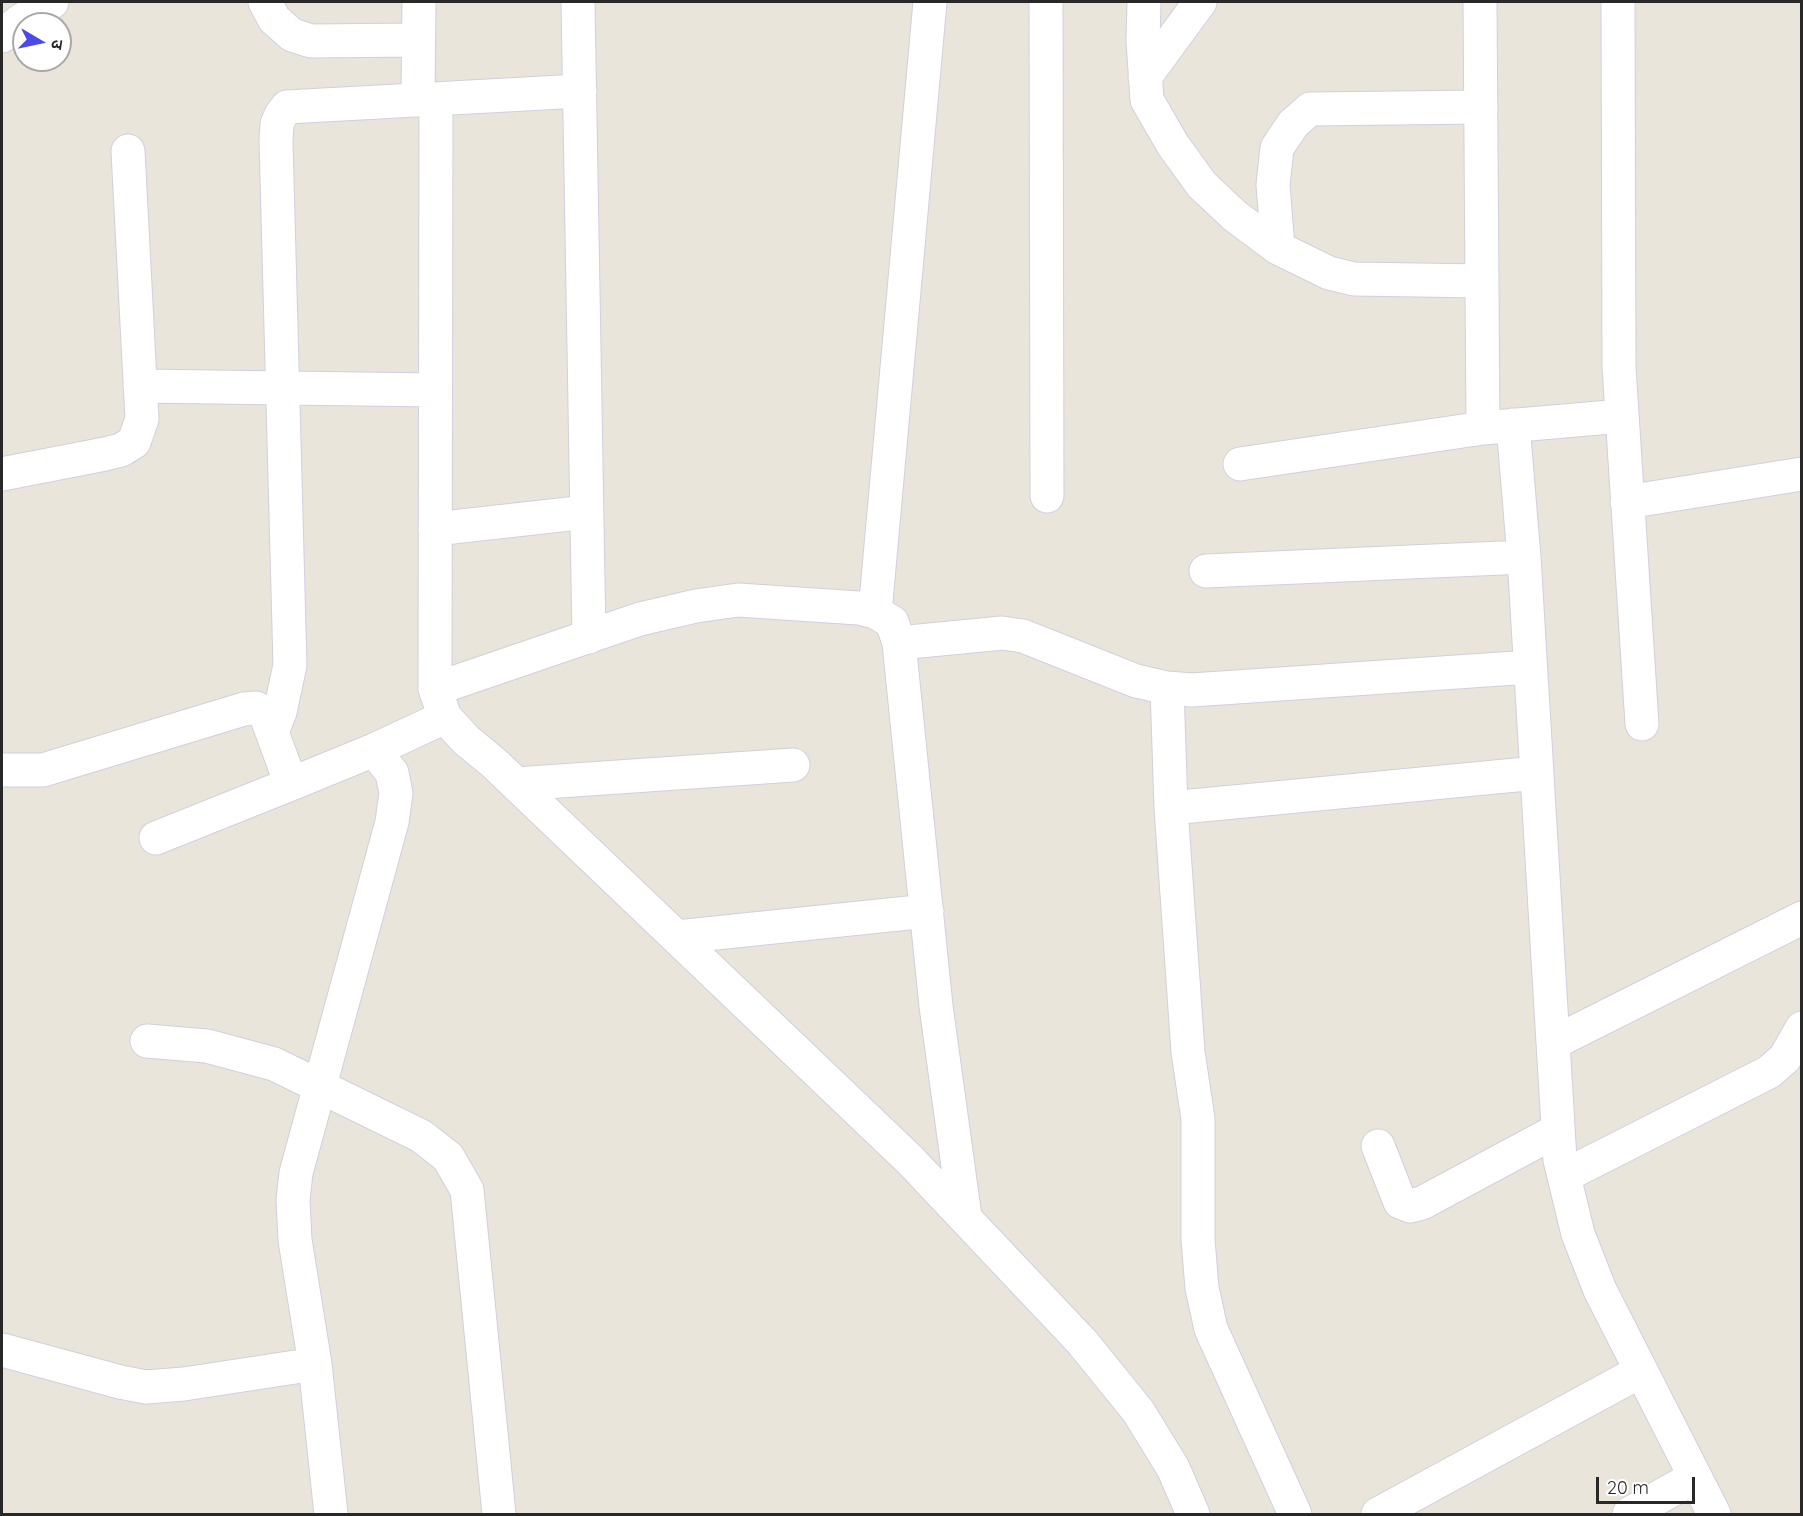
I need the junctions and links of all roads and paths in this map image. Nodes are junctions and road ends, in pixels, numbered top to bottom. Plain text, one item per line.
1 (52, 2) edge
2 (265, 2) edge
3 (419, 2) edge
4 (578, 2) edge
5 (930, 2) edge
6 (1046, 2) edge
7 (1144, 2) edge
8 (1200, 2) edge
9 (1480, 2) edge
10 (1618, 2) edge
11 (2, 36) edge
12 (418, 40) junction
13 (1145, 77) junction
14 (580, 90) junction
15 (427, 99) junction
16 (1480, 107) junction
17 (128, 151) dead end
18 (1278, 248) junction
19 (1482, 281) junction
20 (140, 386) junction
21 (282, 388) junction
22 (435, 390) junction
23 (1622, 416) junction
24 (1498, 427) junction
25 (1240, 464) dead end
26 (2, 474) edge
27 (1802, 474) edge
28 (1047, 496) dead end
29 (1627, 502) junction
30 (587, 512) junction
31 (435, 529) junction
32 (1524, 557) junction
33 (1206, 571) dead end
34 (875, 612) junction
35 (589, 637) junction
36 (899, 643) junction
37 (1530, 667) junction
38 (1167, 688) junction
39 (440, 703) junction
40 (1642, 724) dead end
41 (272, 732) junction
42 (374, 750) junction
43 (793, 765) dead end
44 (2, 771) edge
45 (1537, 773) junction
46 (291, 784) junction
47 (516, 784) junction
48 (1172, 808) junction
49 (156, 838) dead end
50 (927, 911) junction
51 (1802, 918) edge
52 (677, 938) junction
53 (1802, 1028) edge
54 (147, 1041) dead end
55 (1553, 1043) junction
56 (319, 1087) junction
57 (1558, 1130) junction
58 (1378, 1146) dead end
59 (1564, 1176) junction
60 (965, 1217) junction
61 (2, 1350) edge
62 (315, 1364) junction
63 (1641, 1371) junction
64 (1695, 1477) junction
65 (331, 1515) edge
66 (499, 1515) edge
67 (1193, 1515) edge
68 (1295, 1515) edge
69 (1378, 1515) edge
70 (1629, 1515) edge
71 (1714, 1515) edge

1 - 11 street
2 - 12 street
3 - 12 street
4 - 14 street
5 - 34 street
6 - 28 street
7 - 13 street
8 - 13 street
9 - 16 street
10 - 23 street
12 - 15 street
13 - 18 street
14 - 15 street
14 - 30 street
15 - 21 street
15 - 22 street
16 - 18 street
16 - 19 street
17 - 20 street
18 - 19 street
19 - 24 street
20 - 21 street
20 - 26 street
21 - 22 street
21 - 41 street
22 - 31 street
23 - 24 street
23 - 29 street
24 - 25 street
24 - 32 street
27 - 29 street
29 - 40 street
30 - 31 street
30 - 35 street
31 - 39 street
32 - 33 street
32 - 37 street
34 - 35 street
34 - 36 street
35 - 39 street
36 - 38 street
36 - 50 street
37 - 38 street
37 - 45 street
38 - 48 street
39 - 42 street
39 - 47 street
41 - 44 street
41 - 46 street
42 - 46 street
42 - 56 street
43 - 47 street
45 - 48 street
45 - 55 street
46 - 49 street
47 - 52 street
48 - 68 street
50 - 52 street
50 - 60 street
51 - 55 street
52 - 60 street
53 - 59 street
54 - 56 street
55 - 57 street
56 - 62 street
56 - 66 street
57 - 58 street
57 - 59 street
59 - 63 street
60 - 67 street
61 - 62 street
62 - 65 street
63 - 64 street
63 - 69 street
64 - 70 street
64 - 71 street

